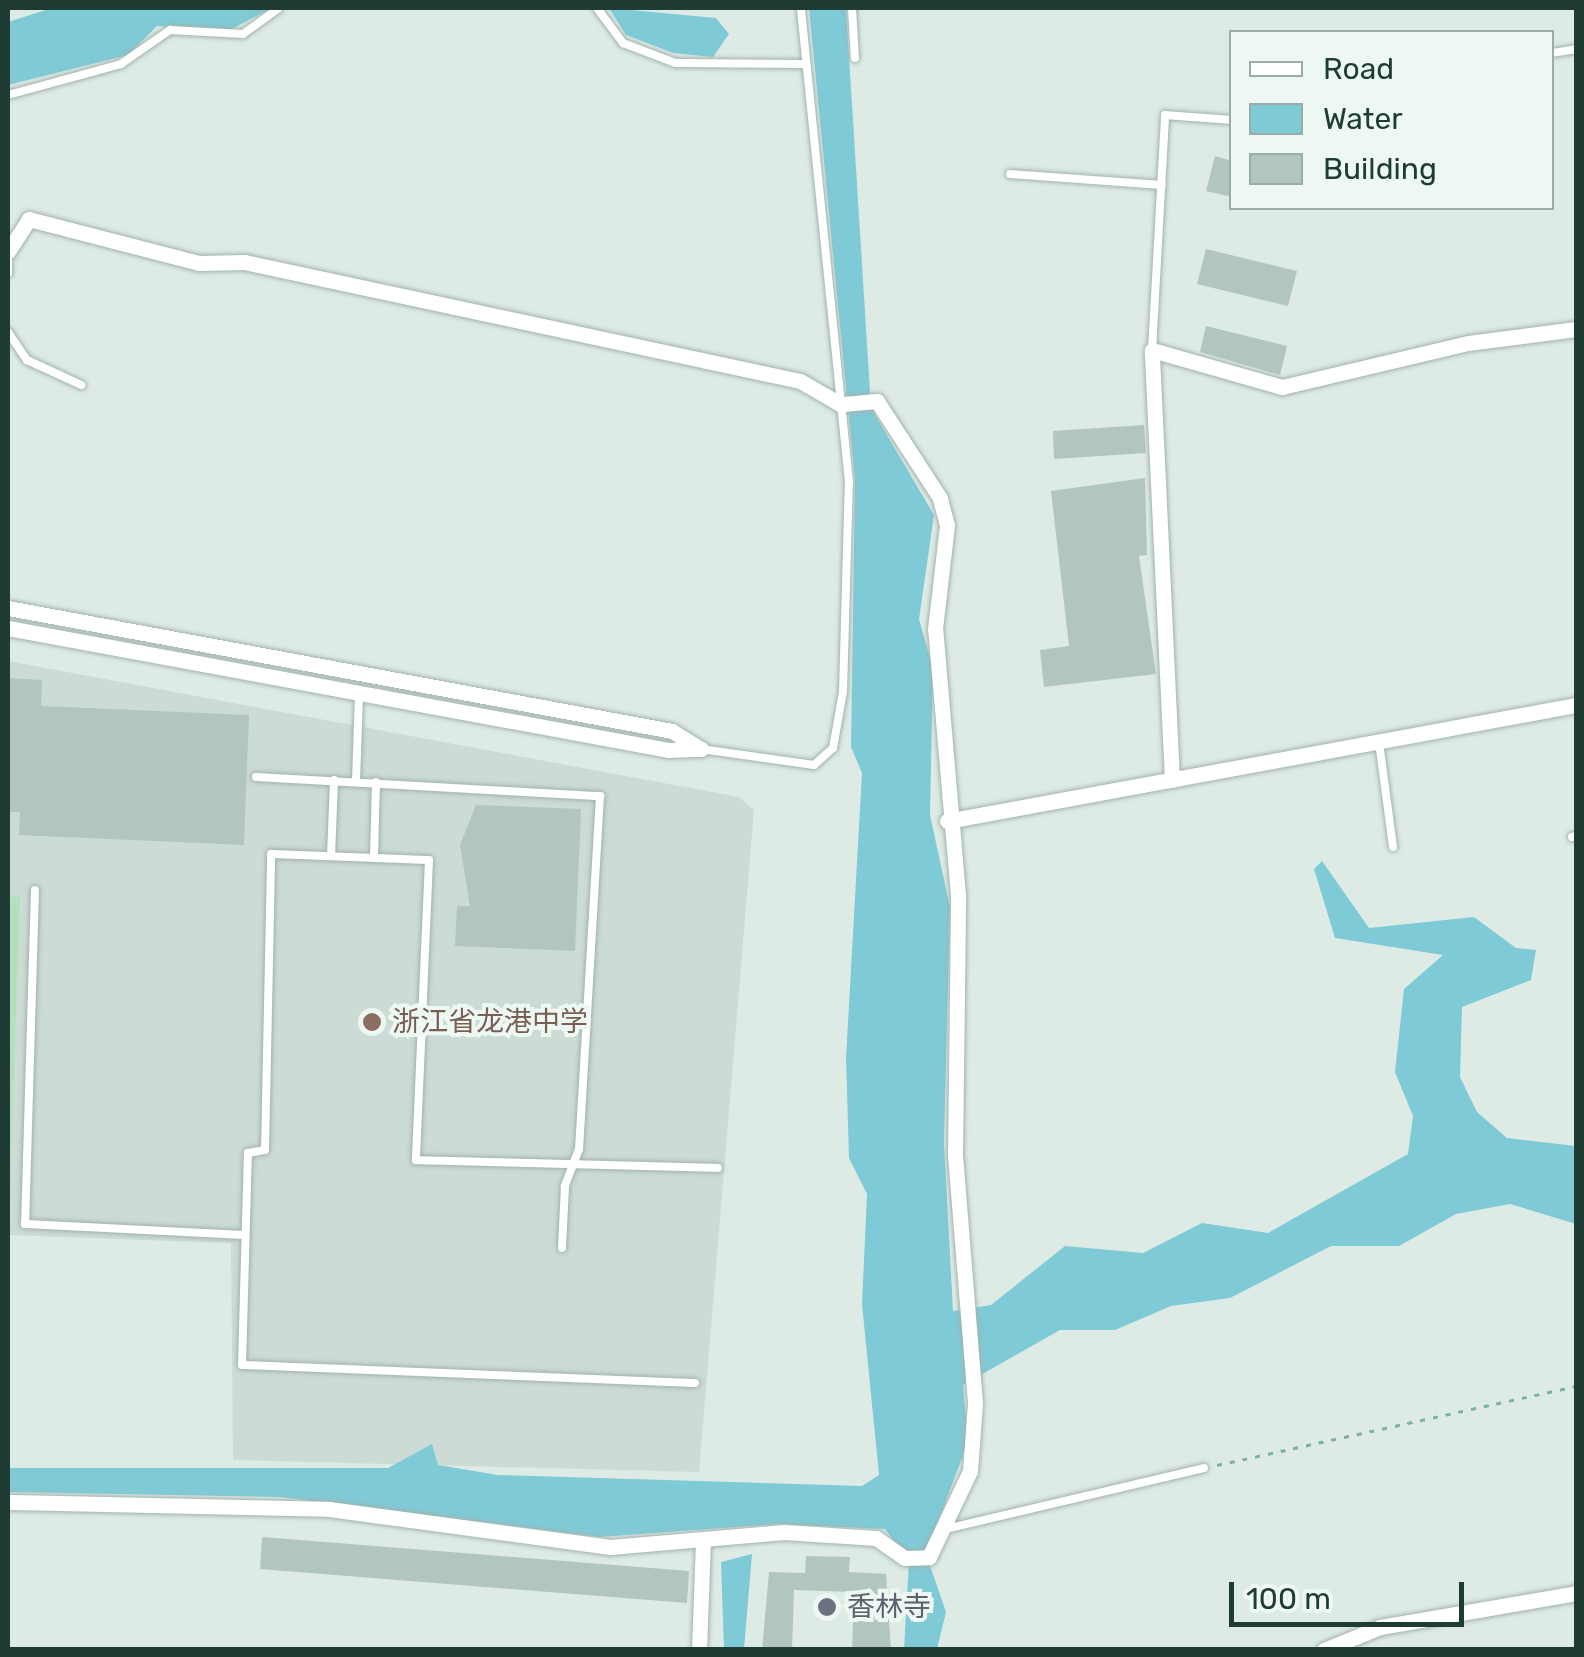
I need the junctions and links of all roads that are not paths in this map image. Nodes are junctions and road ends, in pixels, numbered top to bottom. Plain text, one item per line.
1 (280, 8) edge
2 (597, 8) edge
3 (801, 8) edge
4 (852, 8) edge
5 (855, 58) dead end
6 (805, 64) junction
7 (8, 95) edge
8 (1229, 120) edge
9 (1010, 174) dead end
10 (1162, 184) junction
11 (8, 251) edge
12 (8, 273) edge
13 (1576, 330) edge
14 (8, 332) edge
15 (1152, 350) junction
16 (81, 385) dead end
17 (840, 404) junction
18 (8, 608) edge
19 (8, 628) edge
20 (359, 693) junction
21 (1576, 705) edge
22 (1379, 742) junction
23 (702, 749) junction
24 (256, 777) dead end
25 (334, 780) junction
26 (1172, 780) junction
27 (356, 781) junction
28 (376, 782) junction
29 (947, 821) junction
30 (1393, 847) dead end
31 (331, 856) junction
32 (374, 858) junction
33 (35, 890) dead end
34 (572, 1163) junction
35 (718, 1168) dead end
36 (245, 1234) junction
37 (562, 1248) dead end
38 (695, 1383) dead end
39 (1204, 1468) road end
40 (8, 1502) edge
41 (950, 1528) junction
42 (703, 1542) junction
43 (1576, 1593) edge
44 (699, 1650) edge
45 (1324, 1650) edge

1 - 7 lane
2 - 6 lane
3 - 6 lane
4 - 5 lane
6 - 17 lane
8 - 10 lane
9 - 10 lane
10 - 15 lane
11 - 12 lane
11 - 17 street
13 - 15 street
14 - 16 lane
15 - 26 street
17 - 23 lane
17 - 29 street
18 - 23 street
19 - 20 street
20 - 23 street
20 - 27 lane
21 - 22 street
22 - 26 street
22 - 30 lane
24 - 25 lane
25 - 27 lane
25 - 31 lane
26 - 29 street
27 - 28 lane
28 - 32 lane
28 - 34 lane
29 - 41 street
31 - 32 lane
31 - 36 lane
32 - 34 lane
33 - 36 lane
34 - 35 lane
34 - 37 lane
36 - 38 lane
39 - 41 lane
40 - 42 street
41 - 42 street
42 - 44 street
43 - 45 street

